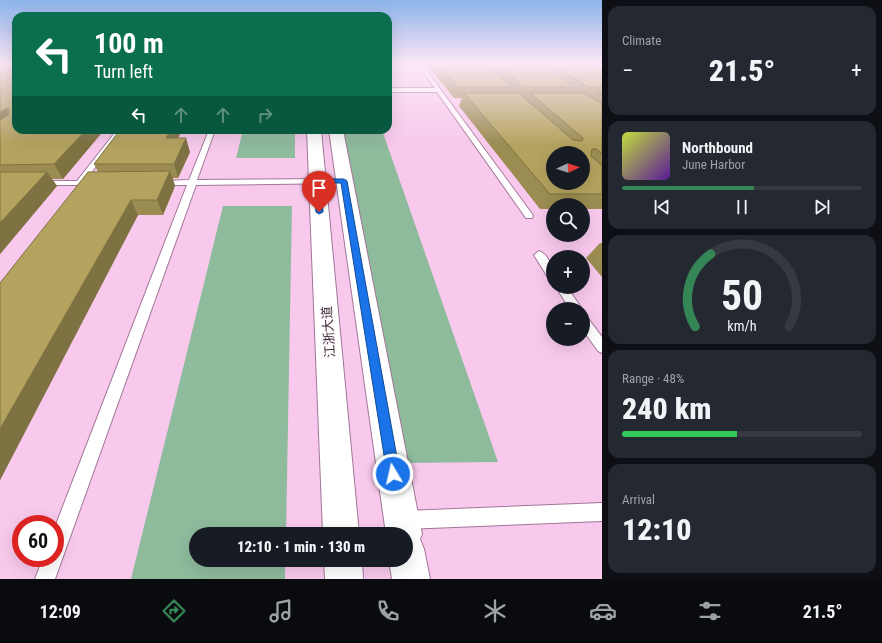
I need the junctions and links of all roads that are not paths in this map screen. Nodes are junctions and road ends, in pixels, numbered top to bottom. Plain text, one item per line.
1 (438, 90) edge
2 (117, 134) edge
3 (210, 134) edge
4 (314, 134) edge
5 (337, 134) edge
6 (317, 181) junction
7 (344, 181) junction
8 (192, 182) junction
9 (32, 183) edge
10 (79, 183) junction
11 (102, 183) edge
12 (147, 183) edge
13 (70, 195) edge
14 (529, 216) dead end
15 (539, 255) dead end
16 (546, 266) edge
17 (590, 330) edge
18 (602, 347) edge
19 (602, 512) edge
20 (64, 527) edge
21 (341, 527) edge
22 (403, 527) edge
23 (413, 533) edge
24 (49, 567) edge
25 (343, 567) edge
26 (409, 567) edge
27 (45, 579) edge
28 (344, 579) edge
29 (411, 579) edge

1 - 14 lane
2 - 10 lane
3 - 8 lane
4 - 6 main road, 江浙大道
5 - 7 main road
6 - 7 lane
6 - 8 lane
6 - 21 main road, 江浙大道
7 - 22 main road
8 - 12 lane
8 - 20 lane
9 - 10 lane
10 - 11 lane
10 - 13 lane
15 - 16 lane
17 - 18 lane
19 - 23 lane
24 - 27 lane
25 - 28 main road
26 - 29 main road

